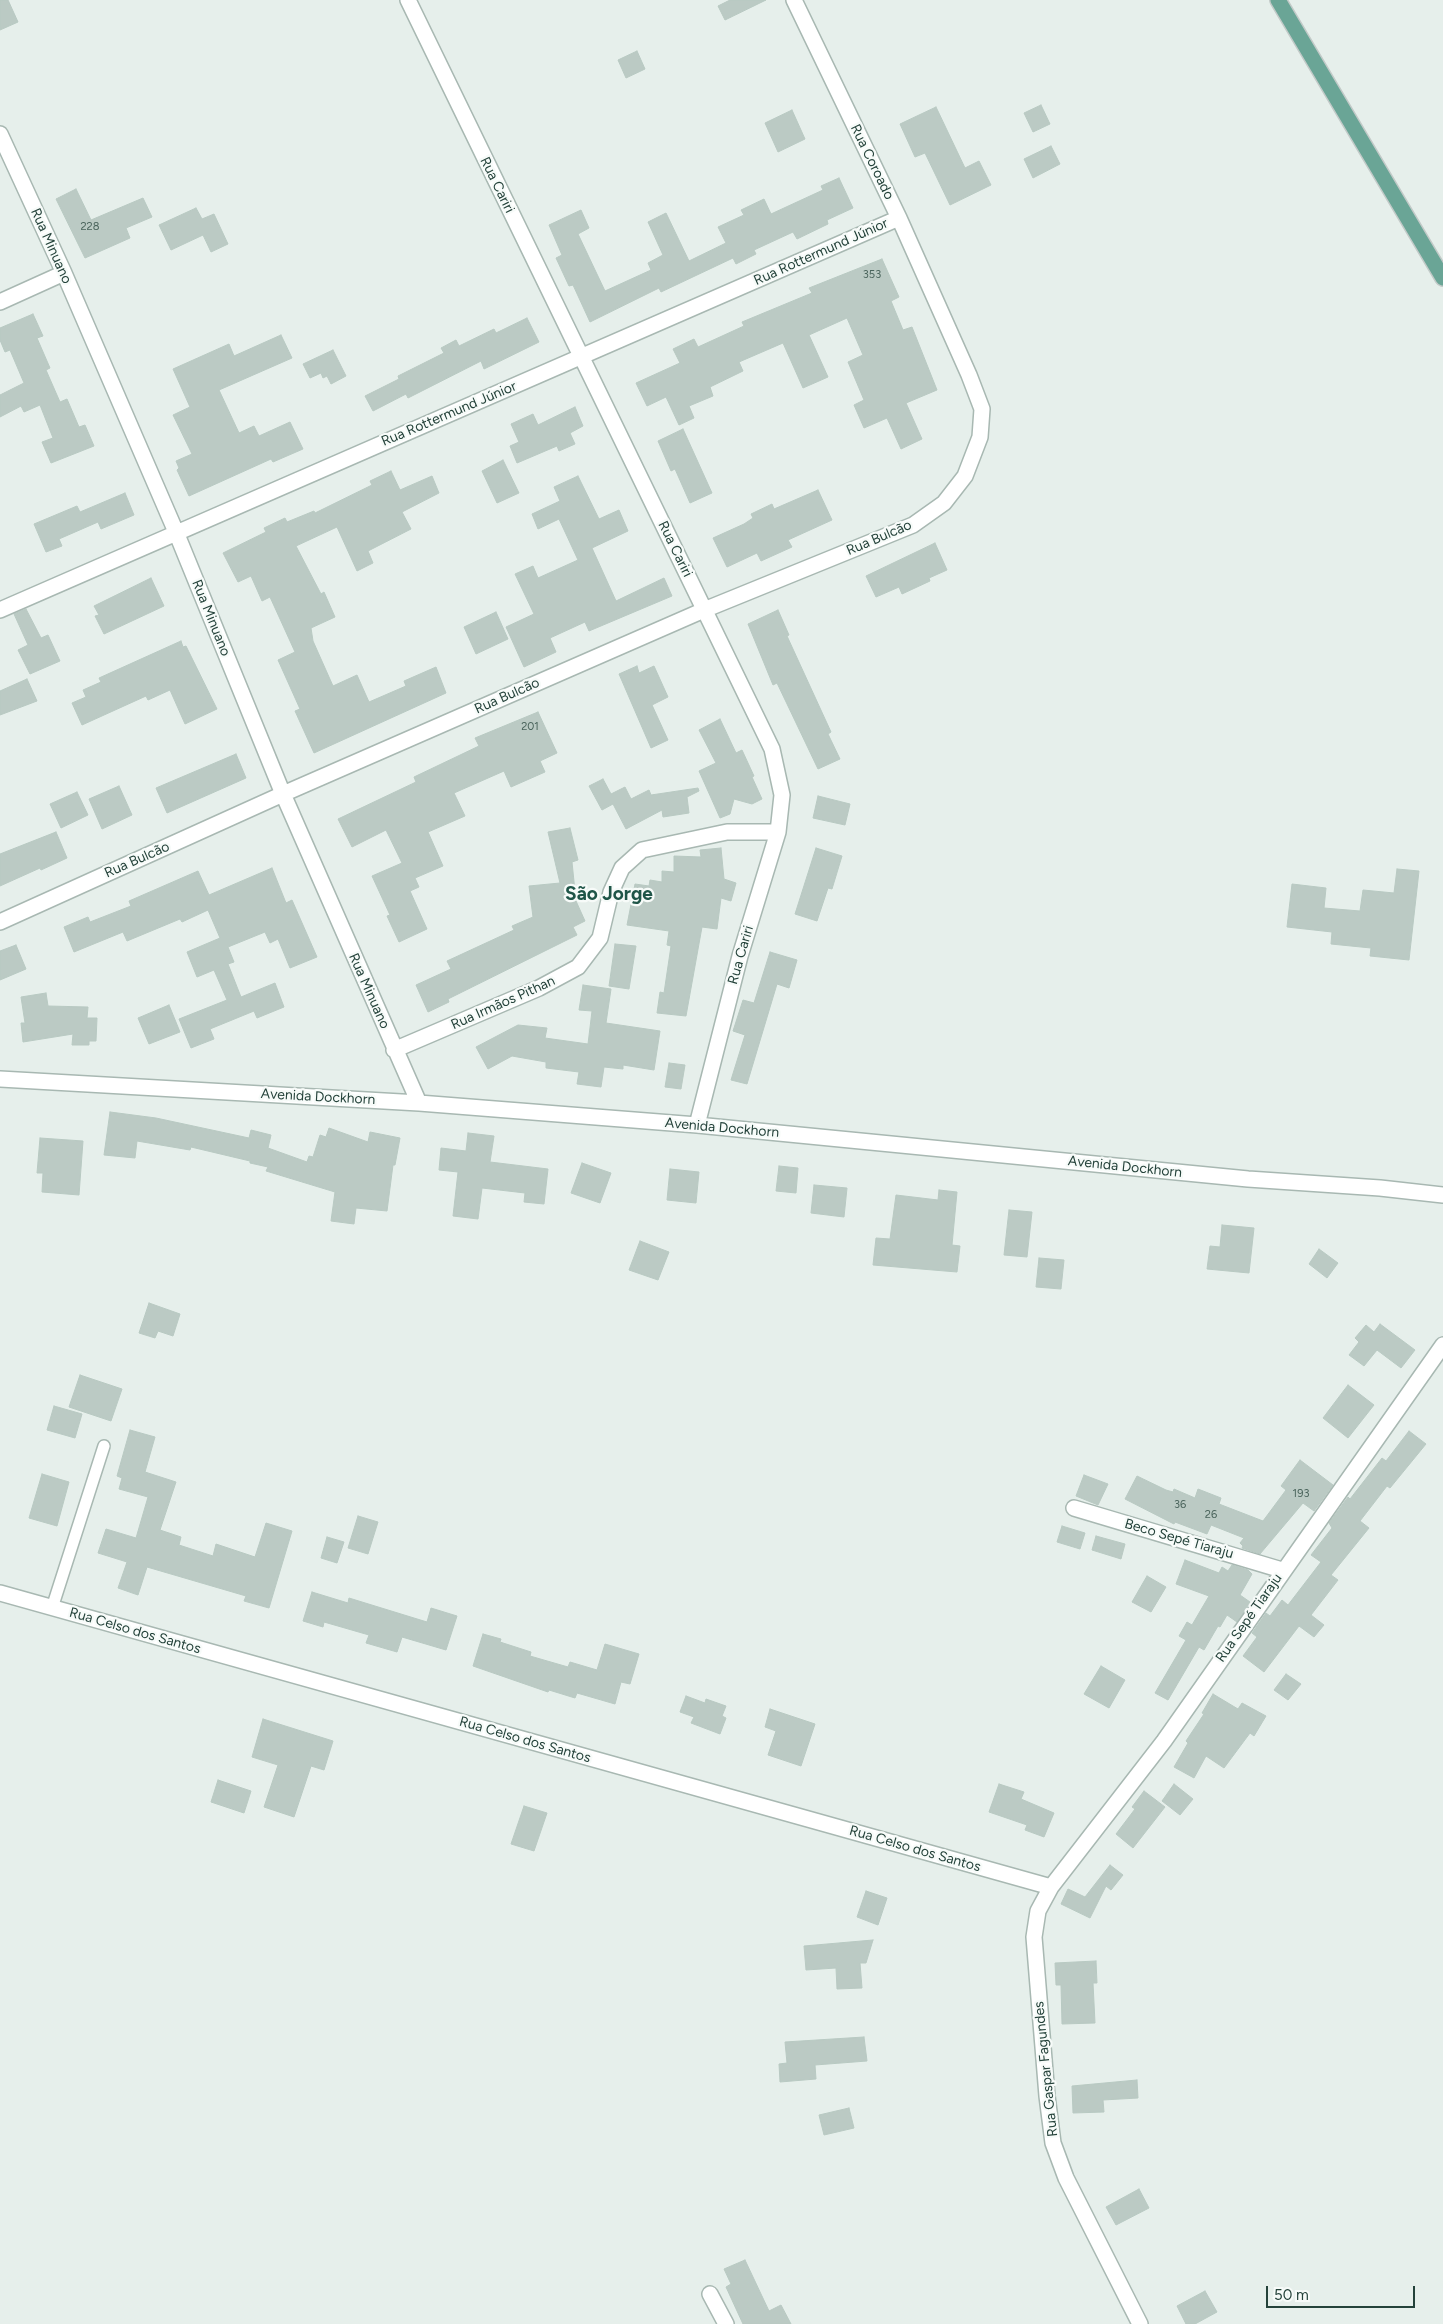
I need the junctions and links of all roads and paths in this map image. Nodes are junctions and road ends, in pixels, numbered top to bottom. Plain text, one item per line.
1 (408, 0) edge
2 (794, 0) edge
3 (1278, 0) edge
4 (0, 134) edge
5 (899, 218) junction
6 (64, 273) junction
7 (1443, 278) edge
8 (0, 302) edge
9 (580, 357) junction
10 (980, 437) joint
11 (176, 532) junction
12 (0, 610) edge
13 (704, 610) junction
14 (283, 794) junction
15 (778, 832) junction
16 (0, 922) edge
17 (394, 1050) junction
18 (0, 1077) edge
19 (419, 1103) junction
20 (697, 1125) junction
21 (1443, 1195) edge
22 (1443, 1345) edge
23 (104, 1446) dead end
24 (1074, 1508) dead end
25 (1282, 1570) junction
26 (0, 1593) edge
27 (52, 1608) junction
28 (1051, 1887) junction
29 (710, 2294) dead end
30 (726, 2324) edge
31 (1140, 2324) edge

1 - 9 street, Rua Cariri
2 - 5 street, Rua Coroado
3 - 7 main road
4 - 6 street, Rua Minuano
5 - 9 street, Rua Rottermund Júnior
5 - 10 street, Rua Coroado
6 - 8 street
6 - 11 street, Rua Minuano
9 - 11 street, Rua Rottermund Júnior
9 - 13 street, Rua Cariri
10 - 13 street, Rua Bulcão
11 - 12 street, Rua Rottermund Júnior
11 - 14 street, Rua Minuano
13 - 14 street, Rua Bulcão
13 - 15 street, Rua Cariri
14 - 16 street, Rua Bulcão
14 - 17 street, Rua Minuano
15 - 17 street, Rua Irmãos Pithan
15 - 20 street, Rua Cariri
17 - 19 street, Rua Minuano
18 - 19 street, Avenida Dockhorn
19 - 20 street, Avenida Dockhorn
20 - 21 street, Avenida Dockhorn
22 - 25 street, Rua Sepé Tiaraju
23 - 27 lane
24 - 25 street, Beco Sepé Tiaraju
25 - 28 street, Rua Sepé Tiaraju
26 - 27 street, Rua Celso dos Santos
27 - 28 street, Rua Celso dos Santos
28 - 31 street, Rua Gaspar Fagundes
29 - 30 street

